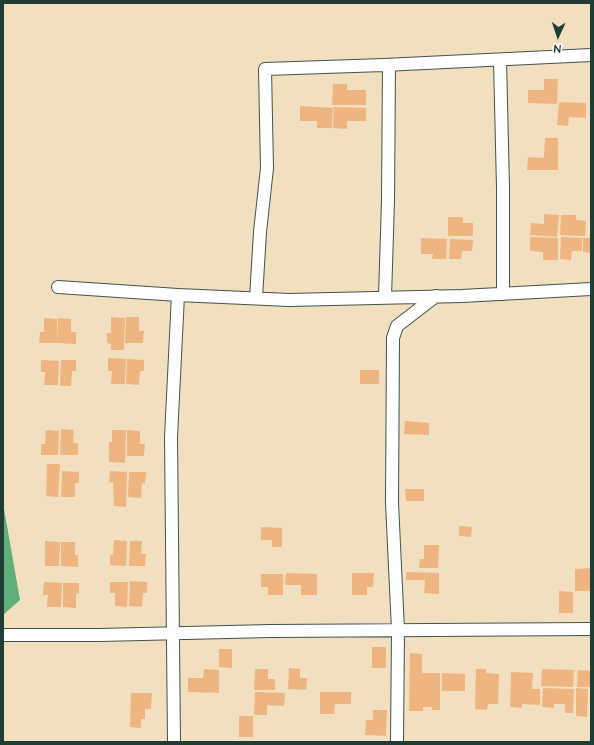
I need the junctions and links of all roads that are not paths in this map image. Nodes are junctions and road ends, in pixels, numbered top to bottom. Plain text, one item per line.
1 (591, 55) edge
2 (500, 60) junction
3 (389, 65) junction
4 (58, 287) dead end
5 (591, 289) edge
6 (503, 294) junction
7 (178, 295) junction
8 (436, 296) junction
9 (256, 298) junction
10 (385, 298) junction
11 (591, 629) edge
12 (398, 630) junction
13 (174, 633) junction
14 (3, 635) edge
15 (174, 742) edge
16 (397, 742) edge

1 - 2 street
2 - 3 street
2 - 6 street
3 - 9 street
3 - 10 street
4 - 7 street
5 - 6 street
6 - 8 street
7 - 9 street
7 - 13 street
8 - 10 street
8 - 12 street
9 - 10 street
11 - 12 street
12 - 13 street
12 - 16 street
13 - 14 street
13 - 15 street

